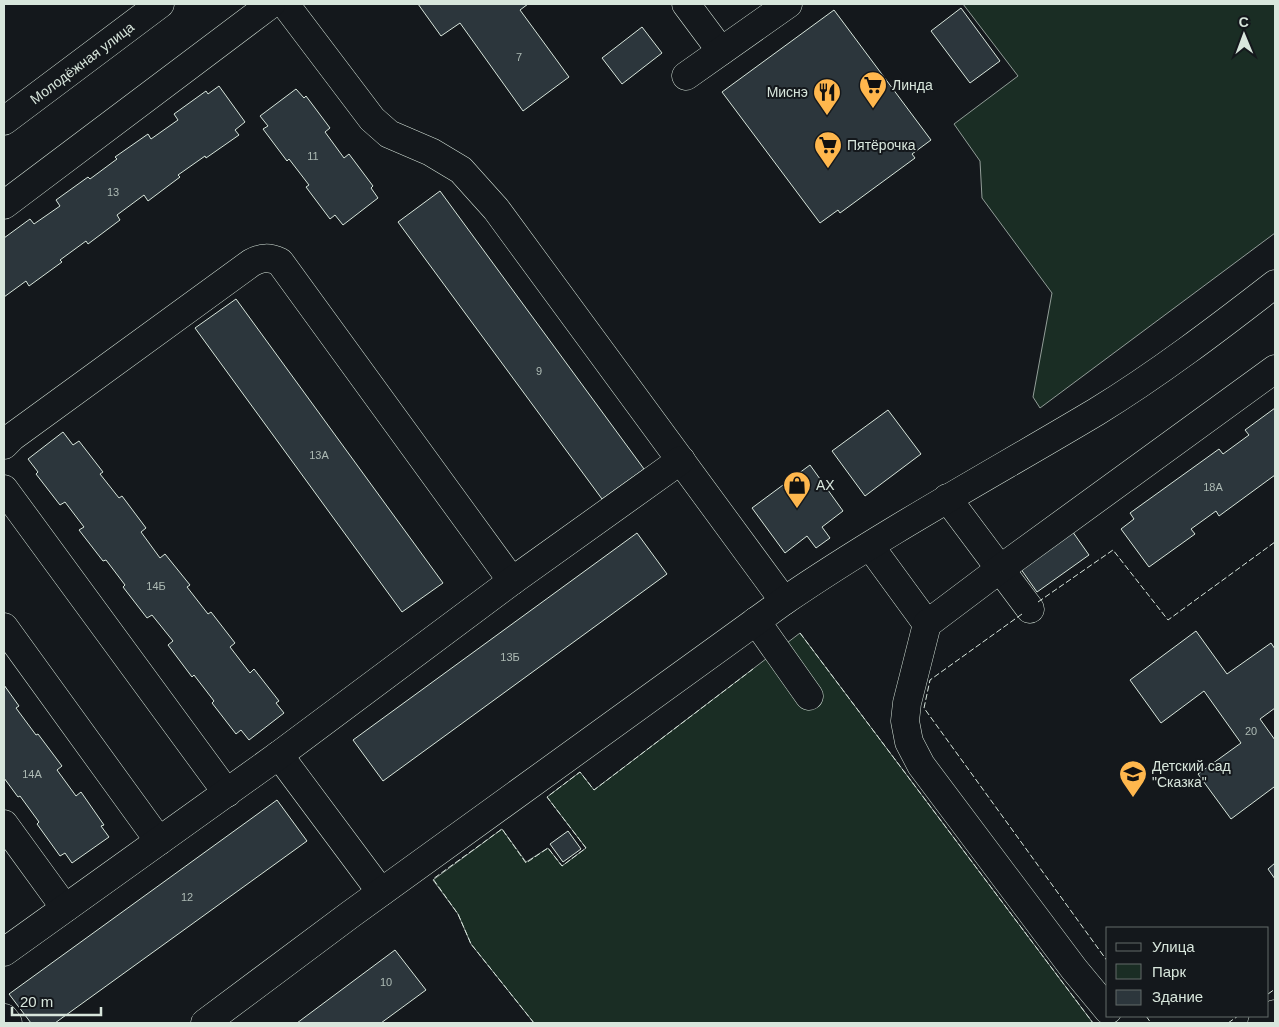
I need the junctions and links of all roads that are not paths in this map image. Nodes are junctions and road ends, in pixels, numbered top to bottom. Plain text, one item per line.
1 (160, 4) edge
2 (271, 4) edge
3 (285, 4) edge
4 (686, 4) edge
5 (788, 4) edge
6 (721, 51) junction
7 (686, 76) dead end
8 (4, 122) edge
9 (4, 205) edge
10 (1275, 284) edge
11 (1275, 369) edge
12 (4, 445) edge
13 (682, 460) junction
14 (4, 489) edge
15 (947, 498) junction
16 (870, 546) junction
17 (1000, 569) junction
18 (512, 581) junction
19 (784, 601) junction
20 (1030, 609) dead end
21 (756, 621) junction
22 (927, 624) junction
23 (4, 627) edge
24 (810, 696) dead end
25 (279, 756) junction
26 (226, 793) junction
27 (4, 824) edge
28 (159, 841) junction
29 (381, 892) junction
30 (65, 908) junction
31 (4, 952) edge
32 (1106, 1008) edge
33 (1275, 1014) edge
34 (4, 1018) edge
35 (8, 1023) edge
36 (205, 1023) edge
37 (1262, 1023) edge

1 - 8 street, Молодёжная улица
2 - 9 street
3 - 13 street
4 - 6 street
5 - 6 street
6 - 7 street
10 - 15 street
11 - 17 street
12 - 18 street
13 - 18 street
13 - 19 street
14 - 26 street
15 - 16 street
15 - 17 street
16 - 19 street
16 - 22 street
17 - 20 street
17 - 22 street
18 - 25 street
19 - 21 street
21 - 24 street
21 - 29 street
22 - 32 street
23 - 28 street
25 - 26 street
25 - 29 street
26 - 28 street
27 - 30 street
28 - 30 street
29 - 36 street
30 - 31 street
33 - 37 street
34 - 35 street

